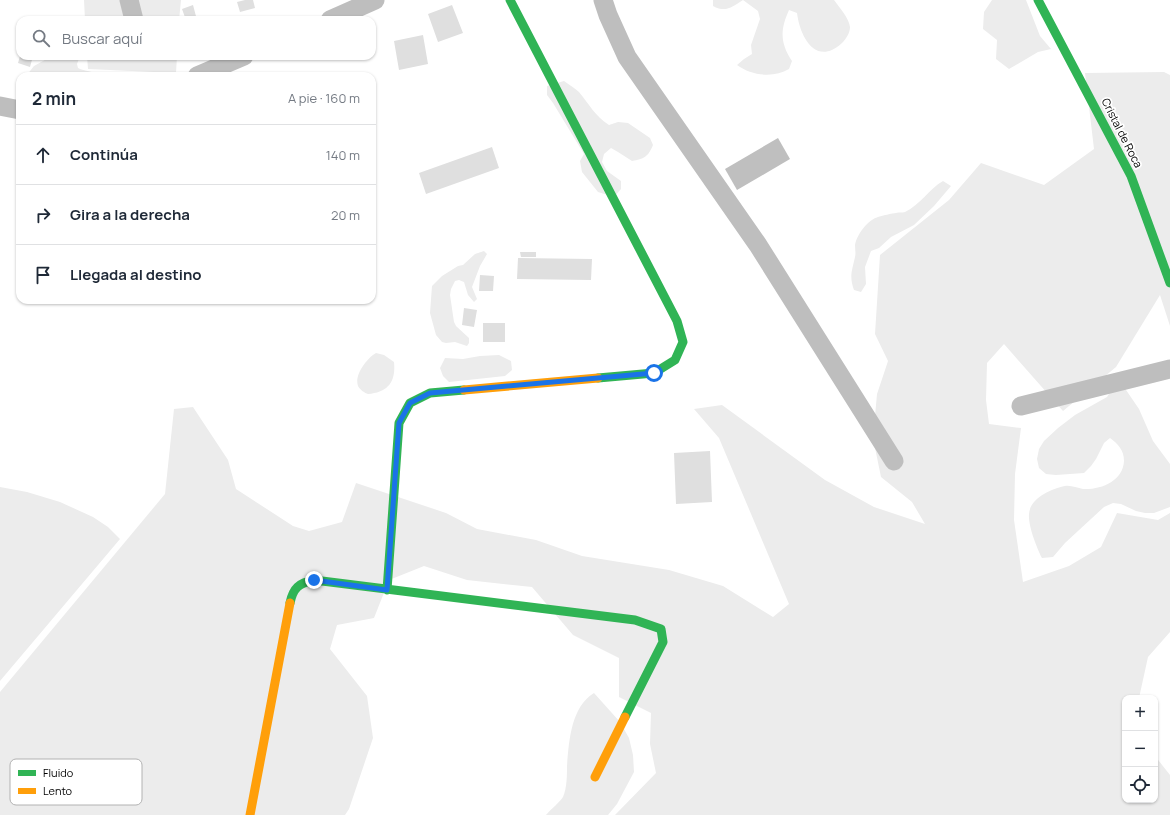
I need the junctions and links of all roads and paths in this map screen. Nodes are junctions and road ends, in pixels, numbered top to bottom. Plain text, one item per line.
1 (129, 0) edge
2 (375, 0) edge
3 (510, 0) edge
4 (603, 0) edge
5 (1038, 0) edge
6 (345, 6) edge
7 (133, 16) edge
8 (334, 16) edge
9 (235, 60) edge
10 (206, 72) edge
11 (0, 106) edge
12 (16, 109) edge
13 (1170, 283) edge
14 (1170, 369) edge
15 (1021, 406) dead end
16 (894, 461) dead end
17 (387, 590) junction
18 (595, 777) dead end
19 (250, 815) edge

1 - 7 street
2 - 6 street
3 - 17 street
4 - 16 street
5 - 13 street, Cristal de Roca
6 - 8 street
9 - 10 street
11 - 12 street
14 - 15 street
17 - 18 street
17 - 19 street

